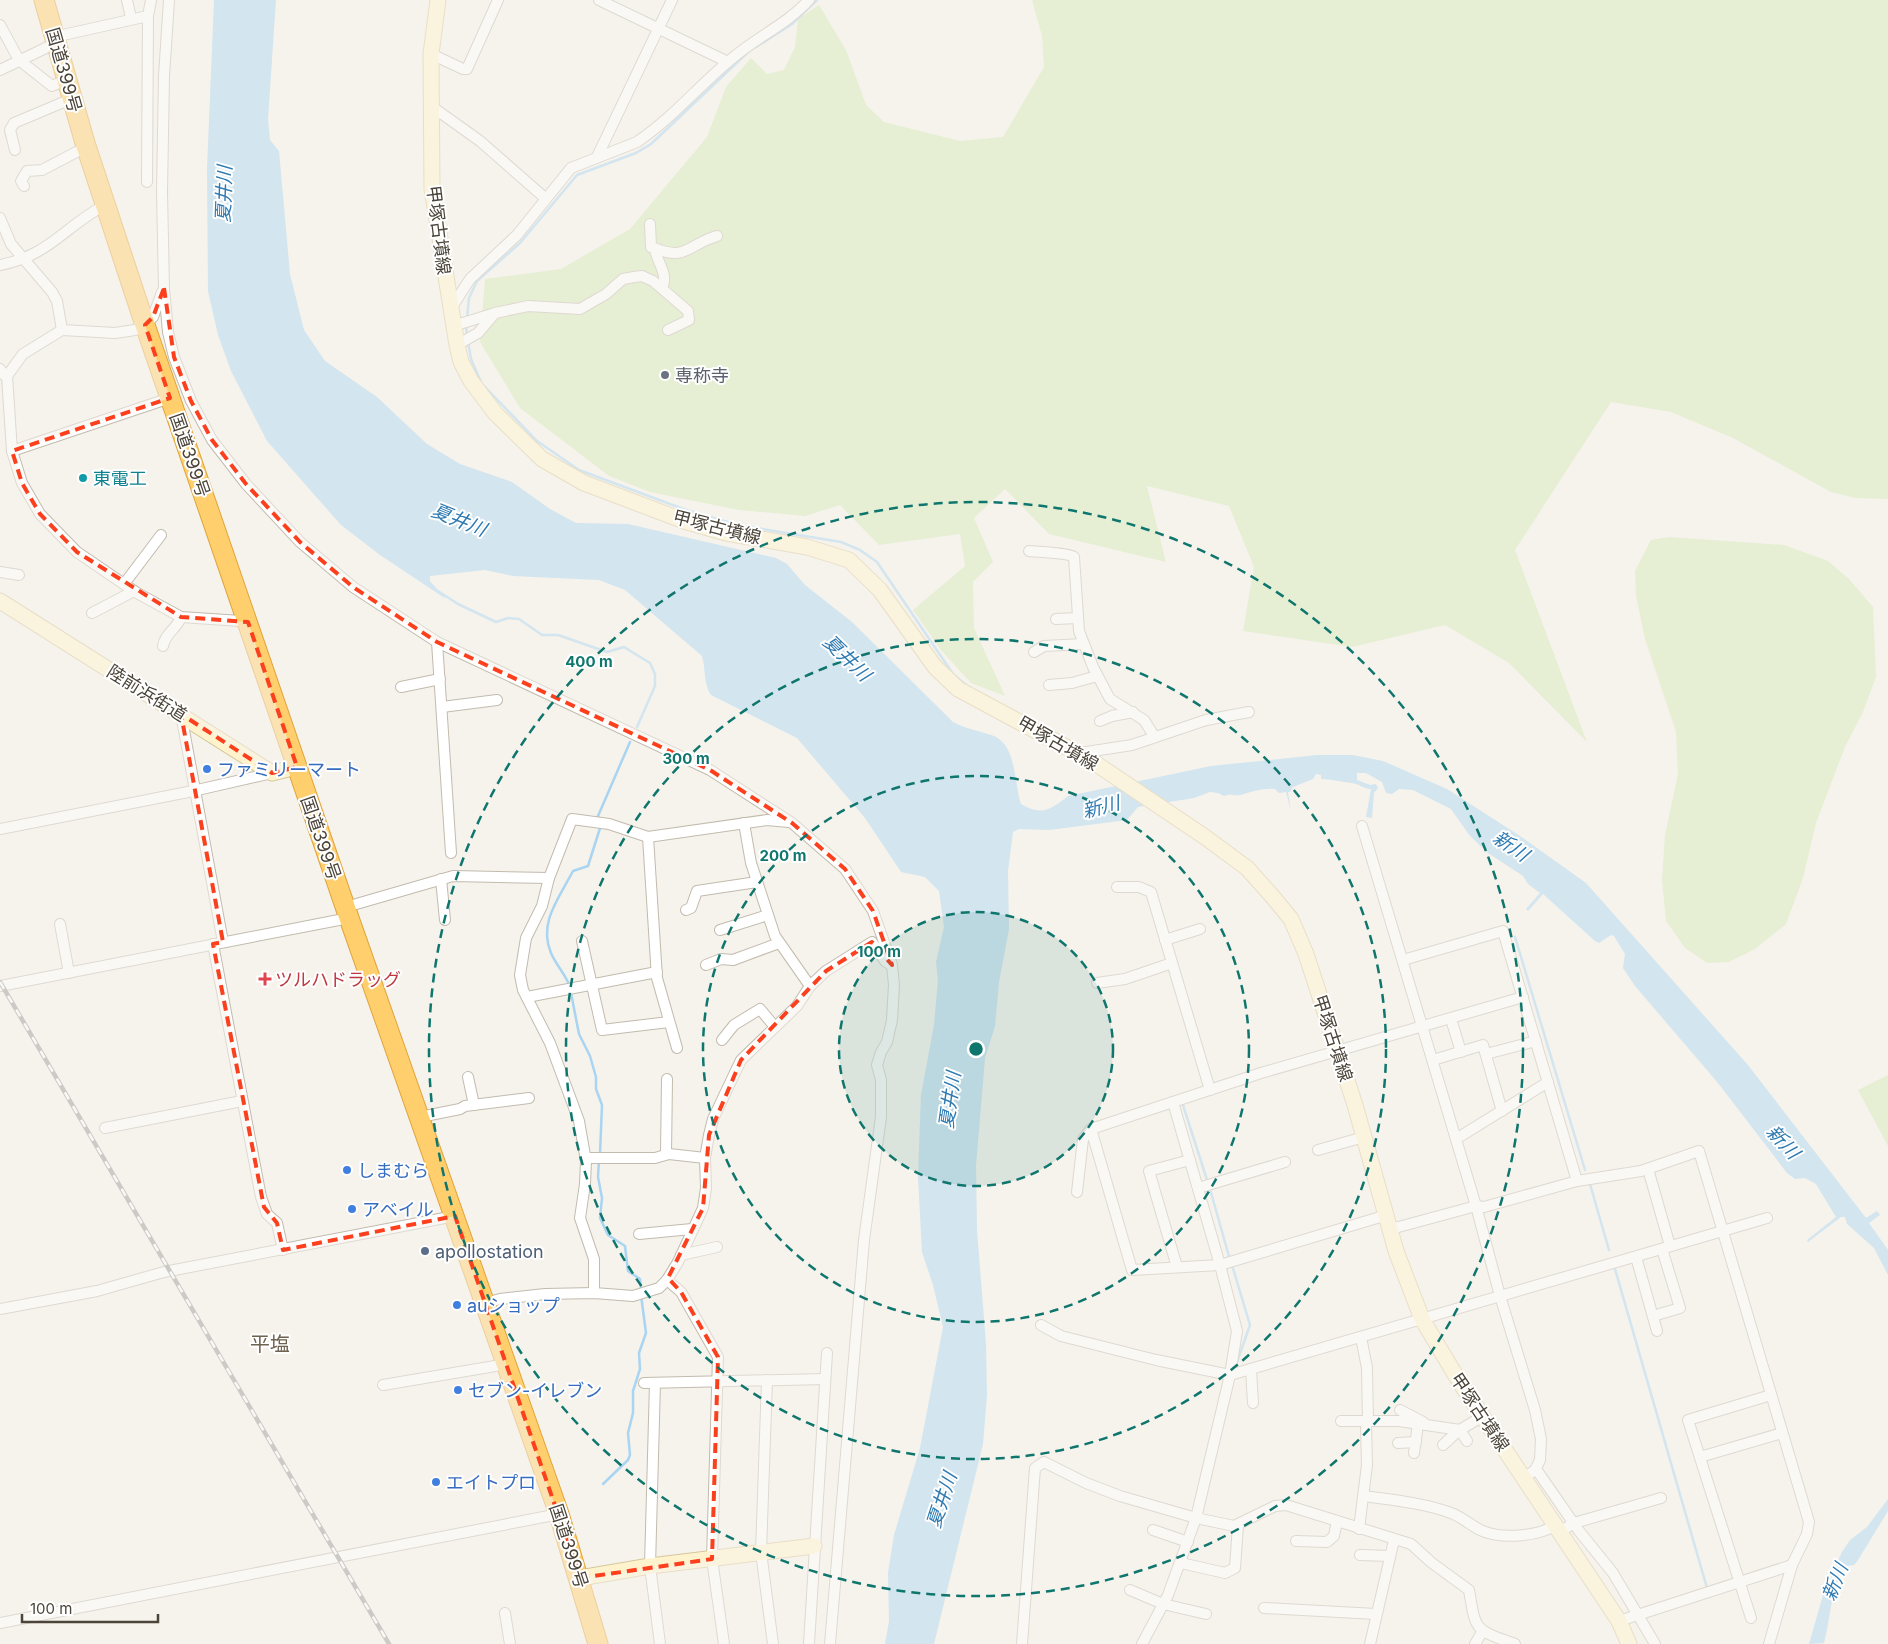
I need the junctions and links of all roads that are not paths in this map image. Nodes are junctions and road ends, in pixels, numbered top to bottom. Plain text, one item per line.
1 (44, 0) edge
2 (127, 0) edge
3 (151, 0) edge
4 (169, 0) edge
5 (498, 0) edge
6 (599, 0) edge
7 (672, 0) edge
8 (809, 0) edge
9 (442, 1) edge
10 (148, 16) junction
11 (132, 18) junction
12 (0, 25) edge
13 (659, 29) junction
14 (55, 40) junction
15 (431, 54) junction
16 (19, 60) junction
17 (728, 62) junction
18 (0, 70) edge
19 (66, 80) junction
20 (71, 99) junction
21 (431, 106) junction
22 (86, 146) junction
23 (15, 150) dead end
24 (598, 157) junction
25 (147, 182) dead end
26 (24, 186) dead end
27 (545, 198) junction
28 (105, 204) junction
29 (0, 218) edge
30 (650, 224) dead end
31 (717, 236) dead end
32 (5, 242) edge
33 (655, 249) junction
34 (26, 258) junction
35 (0, 265) edge
36 (164, 288) junction
37 (662, 288) junction
38 (450, 310) junction
39 (487, 316) junction
40 (145, 325) junction
41 (456, 325) junction
42 (62, 330) junction
43 (668, 330) dead end
44 (460, 343) junction
45 (4, 372) edge
46 (0, 386) edge
47 (170, 398) junction
48 (12, 451) junction
49 (161, 535) dead end
50 (1029, 550) dead end
51 (0, 572) edge
52 (20, 575) dead end
53 (124, 584) junction
54 (134, 591) junction
55 (0, 600) edge
56 (92, 613) dead end
57 (181, 617) junction
58 (1078, 618) junction
59 (248, 619) junction
60 (1056, 619) dead end
61 (438, 642) junction
62 (1083, 644) junction
63 (163, 646) dead end
64 (1034, 652) dead end
65 (1097, 676) junction
66 (440, 679) junction
67 (1049, 684) dead end
68 (401, 687) dead end
69 (497, 700) dead end
70 (442, 707) junction
71 (1133, 712) junction
72 (1249, 712) dead end
73 (181, 714) junction
74 (1100, 721) dead end
75 (1154, 736) junction
76 (1086, 757) junction
77 (297, 767) junction
78 (272, 772) junction
79 (194, 791) junction
80 (744, 823) junction
81 (792, 823) junction
82 (1362, 826) dead end
83 (0, 829) edge
84 (648, 837) junction
85 (451, 853) dead end
86 (549, 878) junction
87 (441, 879) junction
88 (757, 882) junction
89 (1117, 887) dead end
90 (686, 910) dead end
91 (347, 912) junction
92 (768, 915) junction
93 (445, 920) dead end
94 (60, 924) dead end
95 (720, 930) dead end
96 (1200, 930) dead end
97 (1166, 940) junction
98 (582, 941) dead end
99 (218, 943) junction
100 (780, 943) junction
101 (1403, 960) junction
102 (1172, 963) junction
103 (706, 965) dead end
104 (892, 965) junction
105 (657, 972) junction
106 (69, 973) junction
107 (1097, 983) dead end
108 (592, 985) junction
109 (0, 986) edge
110 (810, 986) junction
111 (527, 997) junction
112 (1523, 997) junction
113 (1451, 1019) junction
114 (669, 1022) junction
115 (775, 1027) junction
116 (1423, 1027) junction
117 (722, 1040) dead end
118 (1536, 1041) junction
119 (677, 1048) dead end
120 (1337, 1051) junction
121 (1460, 1052) junction
122 (1486, 1054) junction
123 (1433, 1060) junction
124 (468, 1077) dead end
125 (667, 1078) dead end
126 (1548, 1082) junction
127 (1210, 1090) junction
128 (529, 1098) dead end
129 (242, 1101) junction
130 (1173, 1102) junction
131 (474, 1105) junction
132 (1502, 1110) junction
133 (420, 1117) junction
134 (105, 1128) dead end
135 (1091, 1130) junction
136 (1364, 1137) junction
137 (1456, 1139) junction
138 (1318, 1150) dead end
139 (666, 1154) junction
140 (585, 1158) junction
141 (705, 1158) junction
142 (1190, 1160) junction
143 (1285, 1162) dead end
144 (1648, 1168) junction
145 (1577, 1181) junction
146 (1198, 1188) junction
147 (1077, 1192) dead end
148 (1476, 1206) junction
149 (455, 1216) junction
150 (1767, 1218) dead end
151 (1389, 1222) junction
152 (692, 1230) junction
153 (1722, 1232) junction
154 (638, 1234) dead end
155 (716, 1247) dead end
156 (1666, 1248) junction
157 (283, 1250) junction
158 (681, 1254) junction
159 (1636, 1256) junction
160 (1220, 1265) junction
161 (1177, 1267) junction
162 (667, 1280) junction
163 (594, 1293) junction
164 (1500, 1296) junction
165 (485, 1303) junction
166 (0, 1309) edge
167 (1653, 1316) junction
168 (1422, 1319) junction
169 (1041, 1325) dead end
170 (1658, 1332) dead end
171 (1361, 1337) junction
172 (827, 1353) dead end
173 (507, 1364) junction
174 (1251, 1369) junction
175 (1230, 1375) junction
176 (825, 1379) junction
177 (767, 1380) junction
178 (718, 1382) junction
179 (644, 1383) dead end
180 (655, 1383) junction
181 (382, 1385) dead end
182 (1771, 1395) junction
183 (1253, 1403) dead end
184 (1400, 1410) dead end
185 (1483, 1416) junction
186 (1341, 1421) dead end
187 (1368, 1422) junction
188 (1422, 1425) junction
189 (1460, 1430) junction
190 (1782, 1433) junction
191 (1467, 1441) dead end
192 (1416, 1442) junction
193 (1398, 1443) dead end
194 (1443, 1445) dead end
195 (1414, 1453) dead end
196 (1700, 1457) junction
197 (1530, 1473) junction
198 (1364, 1496) junction
199 (1661, 1498) dead end
200 (559, 1514) junction
201 (1196, 1518) junction
202 (1337, 1521) junction
203 (1574, 1523) junction
204 (1238, 1525) junction
205 (1559, 1528) junction
206 (1359, 1529) junction
207 (1153, 1530) dead end
208 (1394, 1540) junction
209 (1296, 1541) dead end
210 (1188, 1542) junction
211 (814, 1546) junction
212 (761, 1552) junction
213 (1360, 1554) dead end
214 (1390, 1556) junction
215 (712, 1559) junction
216 (1181, 1563) junction
217 (1792, 1565) junction
218 (650, 1566) junction
219 (580, 1578) junction
220 (1738, 1582) junction
221 (1130, 1590) dead end
222 (1163, 1604) junction
223 (1264, 1608) dead end
224 (505, 1613) dead end
225 (1206, 1614) dead end
226 (1376, 1614) junction
227 (1638, 1614) junction
228 (1751, 1618) dead end
229 (1619, 1621) junction
230 (0, 1624) edge
231 (1482, 1632) junction
232 (1024, 1643) edge
233 (510, 1644) edge
234 (598, 1644) edge
235 (660, 1644) edge
236 (724, 1644) edge
237 (773, 1644) edge
238 (809, 1644) edge
239 (830, 1644) edge
240 (1142, 1644) edge
241 (1370, 1644) edge
242 (1474, 1644) edge
243 (1515, 1644) edge
244 (1629, 1644) edge
245 (1655, 1644) edge
246 (1770, 1644) edge

1 - 14 highway, 国道399号
2 - 11 street
3 - 10 street
4 - 36 street
5 - 15 street
6 - 13 street
7 - 13 street
8 - 17 street
9 - 15 main road, 甲塚古墳線
10 - 11 street
10 - 25 street
11 - 14 street
12 - 16 street
13 - 17 street
13 - 24 street
14 - 16 street
14 - 19 highway, 国道399号
15 - 21 main road, 甲塚古墳線
16 - 18 street
16 - 19 street
17 - 24 street
19 - 20 highway, 国道399号
20 - 22 highway, 国道399号
20 - 23 street
21 - 27 street
21 - 38 main road, 甲塚古墳線
22 - 26 street
22 - 28 highway, 国道399号
24 - 27 street
27 - 38 street
28 - 34 street
28 - 40 highway, 国道399号
29 - 32 street
30 - 33 street
31 - 33 street
32 - 34 street
33 - 37 street
34 - 35 street
34 - 42 street
36 - 40 street
36 - 61 street
37 - 39 street
37 - 43 street
38 - 41 main road, 甲塚古墳線
39 - 41 street
39 - 44 street
40 - 42 street
40 - 47 highway, 国道399号
41 - 44 main road, 甲塚古墳線
42 - 45 street
44 - 76 main road, 甲塚古墳線
45 - 46 street
45 - 48 street
47 - 48 street
47 - 59 highway, 国道399号
48 - 53 street
49 - 53 street
50 - 58 street
51 - 52 street
53 - 54 street
54 - 56 street
54 - 57 street
55 - 73 main road, 陸前浜街道
57 - 59 street
57 - 63 street
58 - 60 street
58 - 62 street
59 - 77 highway, 国道399号
61 - 66 street
61 - 81 street
62 - 64 street
62 - 65 street
65 - 67 street
65 - 71 street
66 - 68 street
66 - 70 street
69 - 70 street
70 - 85 street
71 - 74 street
71 - 75 street
72 - 75 street
73 - 78 main road, 陸前浜街道
73 - 79 street
75 - 76 street
76 - 120 main road, 甲塚古墳線
77 - 78 main road
77 - 91 highway, 国道399号
78 - 79 street
79 - 83 street
79 - 99 street
80 - 81 street
80 - 84 street
80 - 88 street
81 - 104 street
82 - 101 street
84 - 86 street
84 - 105 street
86 - 87 street
86 - 111 street
87 - 91 street
87 - 93 street
88 - 90 street
88 - 92 street
89 - 97 street
91 - 99 street
91 - 133 highway, 国道399号
92 - 95 street
92 - 100 street
94 - 106 street
96 - 97 street
97 - 102 street
98 - 108 street
99 - 106 street
99 - 129 street
100 - 103 street
100 - 110 street
101 - 112 street
101 - 116 street
102 - 107 street
102 - 127 street
104 - 110 street
104 - 239 street
105 - 108 street
105 - 114 street
106 - 109 street
108 - 111 street
108 - 114 street
110 - 115 street
111 - 140 street
112 - 113 street
112 - 118 street
113 - 116 street
113 - 121 street
114 - 119 street
115 - 117 street
115 - 141 street
116 - 120 street
116 - 123 street
118 - 122 street
118 - 126 street
120 - 127 street
120 - 136 main road, 甲塚古墳線
121 - 122 street
121 - 123 street
122 - 132 street
123 - 137 street
124 - 131 street
125 - 139 street
126 - 132 street
126 - 145 street
127 - 130 street
128 - 131 street
129 - 134 street
129 - 157 street
130 - 135 street
130 - 142 street
131 - 133 street
132 - 137 street
133 - 149 highway, 国道399号
135 - 147 street
135 - 161 street
136 - 138 street
136 - 151 main road, 甲塚古墳線
137 - 148 street
139 - 140 street
139 - 141 street
140 - 163 street
141 - 152 street
142 - 146 street
142 - 161 street
143 - 146 street
144 - 145 street
144 - 153 street
144 - 156 street
145 - 148 street
146 - 160 street
148 - 151 street
148 - 164 street
149 - 157 street
149 - 165 highway, 国道399号
150 - 153 street
151 - 160 street
151 - 168 main road, 甲塚古墳線
152 - 154 street
152 - 158 street
153 - 156 street
153 - 182 street
155 - 158 street
156 - 159 street
156 - 167 street
157 - 166 street
158 - 162 street
159 - 164 street
159 - 167 street
160 - 161 street
160 - 175 street
162 - 163 street
162 - 178 street
163 - 165 street
164 - 168 street
164 - 197 street
165 - 173 highway, 国道399号
167 - 170 street
168 - 171 street
168 - 185 main road, 甲塚古墳線
169 - 175 street
171 - 174 street
171 - 187 street
172 - 176 street
173 - 181 street
173 - 200 highway, 国道399号
174 - 175 street
174 - 183 street
175 - 201 street
176 - 177 street
176 - 211 street
177 - 178 street
177 - 212 street
178 - 180 street
178 - 215 street
179 - 180 street
180 - 218 street
182 - 190 street
182 - 196 street
184 - 188 street
185 - 189 street
185 - 197 main road, 甲塚古墳線
186 - 187 street
187 - 188 street
187 - 198 street
188 - 189 street
188 - 192 street
189 - 191 street
189 - 194 street
190 - 196 street
190 - 217 street
192 - 193 street
192 - 195 street
196 - 220 street
197 - 203 street
197 - 205 main road, 甲塚古墳線
198 - 205 street
198 - 206 street
199 - 203 street
200 - 219 highway, 国道399号
200 - 230 street
201 - 204 street
201 - 210 street
201 - 232 street
202 - 204 street
202 - 206 street
202 - 209 street
203 - 205 street
203 - 227 street
204 - 216 street
205 - 229 main road, 甲塚古墳線
206 - 208 street
207 - 210 street
208 - 214 street
208 - 231 street
210 - 216 street
211 - 212 main road
211 - 238 street
212 - 215 main road
212 - 237 street
213 - 214 street
214 - 226 street
215 - 218 main road
215 - 236 street
216 - 222 street
217 - 220 street
217 - 246 street
218 - 219 main road
218 - 235 street
219 - 234 highway, 国道399号
220 - 227 street
220 - 228 street
221 - 222 street
222 - 225 street
222 - 240 street
223 - 226 street
224 - 233 street
226 - 241 street
227 - 229 street
227 - 245 street
229 - 244 main road, 甲塚古墳線
231 - 242 street
231 - 243 street

